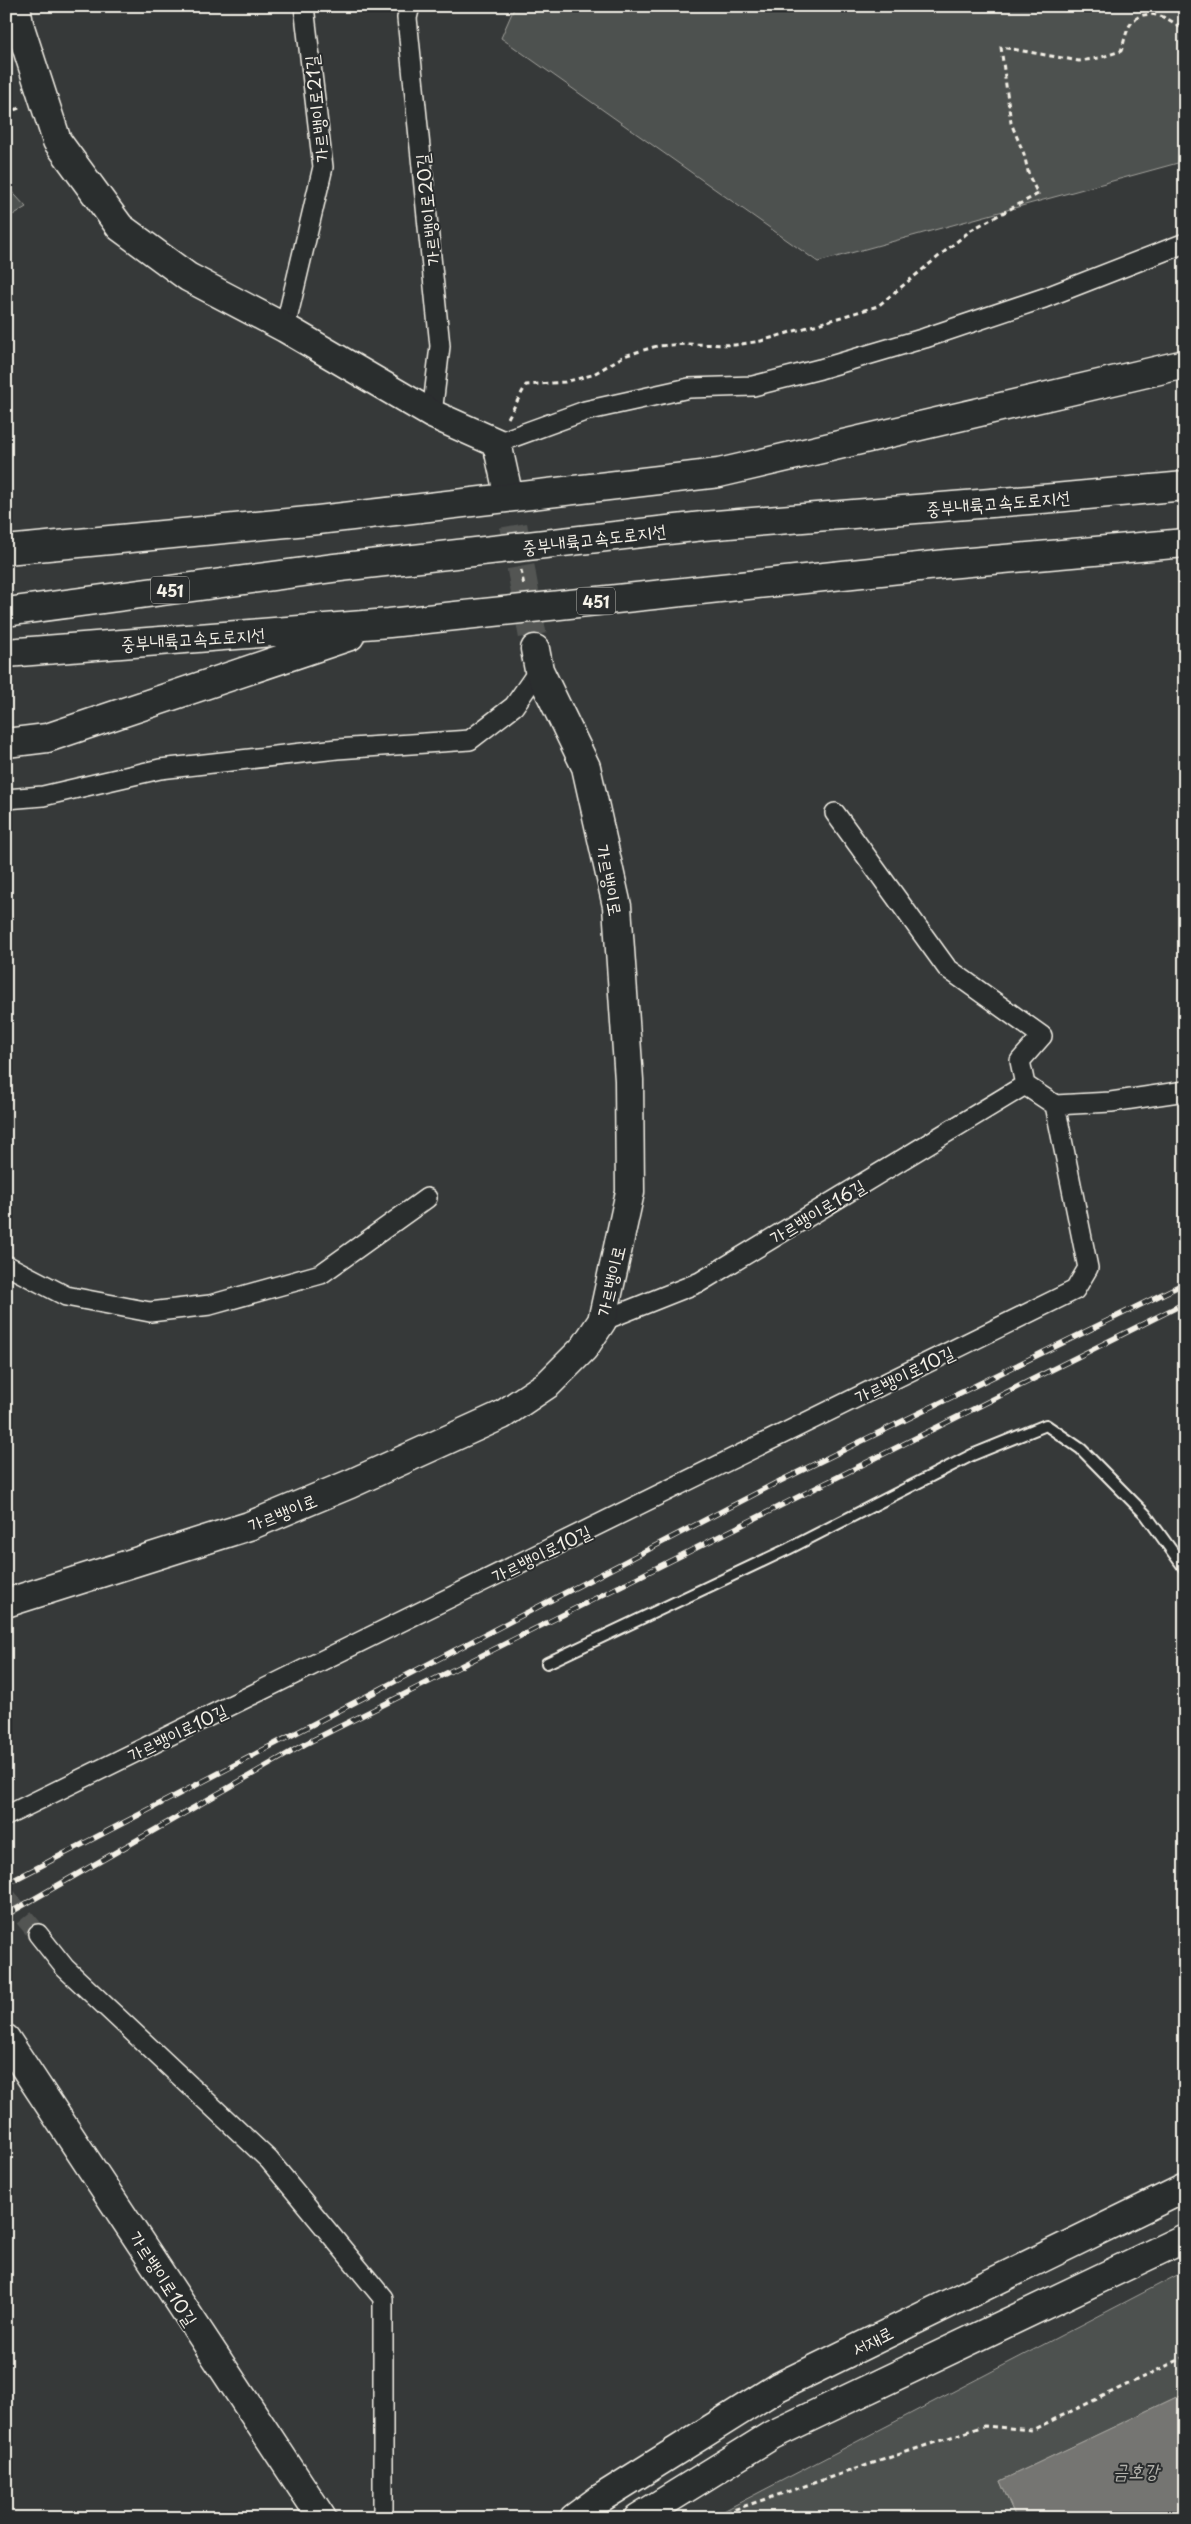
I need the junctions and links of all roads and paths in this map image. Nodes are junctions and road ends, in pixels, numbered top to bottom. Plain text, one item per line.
1 (16, 6) edge
2 (304, 6) edge
3 (410, 6) edge
4 (1185, 32) edge
5 (1185, 243) edge
6 (285, 328) junction
7 (1185, 364) edge
8 (432, 414) junction
9 (502, 431) junction
10 (506, 484) tunnel mouth
11 (1185, 486) edge
12 (1185, 543) edge
13 (6, 550) edge
14 (6, 612) edge
15 (389, 623) junction
16 (6, 653) edge
17 (537, 659) joint
18 (6, 743) edge
19 (6, 799) edge
20 (835, 813) dead end
21 (1025, 1085) junction
22 (1185, 1091) edge
23 (1056, 1104) junction
24 (428, 1198) dead end
25 (6, 1265) edge
26 (602, 1321) junction
27 (1185, 1569) edge
28 (6, 1603) edge
29 (547, 1663) dead end
30 (6, 1816) edge
31 (38, 1934) tunnel mouth
32 (6, 2039) edge
33 (1185, 2180) edge
34 (1185, 2188) edge
35 (1149, 2205) junction
36 (1185, 2238) edge
37 (1185, 2358) edge
38 (322, 2518) edge
39 (383, 2518) edge
40 (574, 2518) edge
41 (638, 2518) edge
42 (709, 2518) edge

1 - 6 main road
2 - 6 street, 가르뱅이로21길
3 - 8 street, 가르뱅이로20길
4 - 9 path
5 - 9 street
6 - 8 main road
7 - 13 main road
8 - 9 main road
9 - 10 main road
11 - 14 main road, 중부내륙고속도로지선 / 451
12 - 15 main road, 중부내륙고속도로지선 / 451
15 - 16 main road, 중부내륙고속도로지선 / 451
15 - 18 main road
17 - 19 street
17 - 26 main road, 가르뱅이로
20 - 21 street
21 - 23 street
21 - 26 street, 가르뱅이로16길
22 - 23 street
23 - 30 street, 가르뱅이로10길
24 - 25 street
26 - 28 main road, 가르뱅이로
27 - 29 lane
31 - 39 street
32 - 38 main road, 가르뱅이로10길
33 - 35 lane
34 - 35 main road, 서재로
35 - 40 main road, 서재로
36 - 41 main road
37 - 42 path

